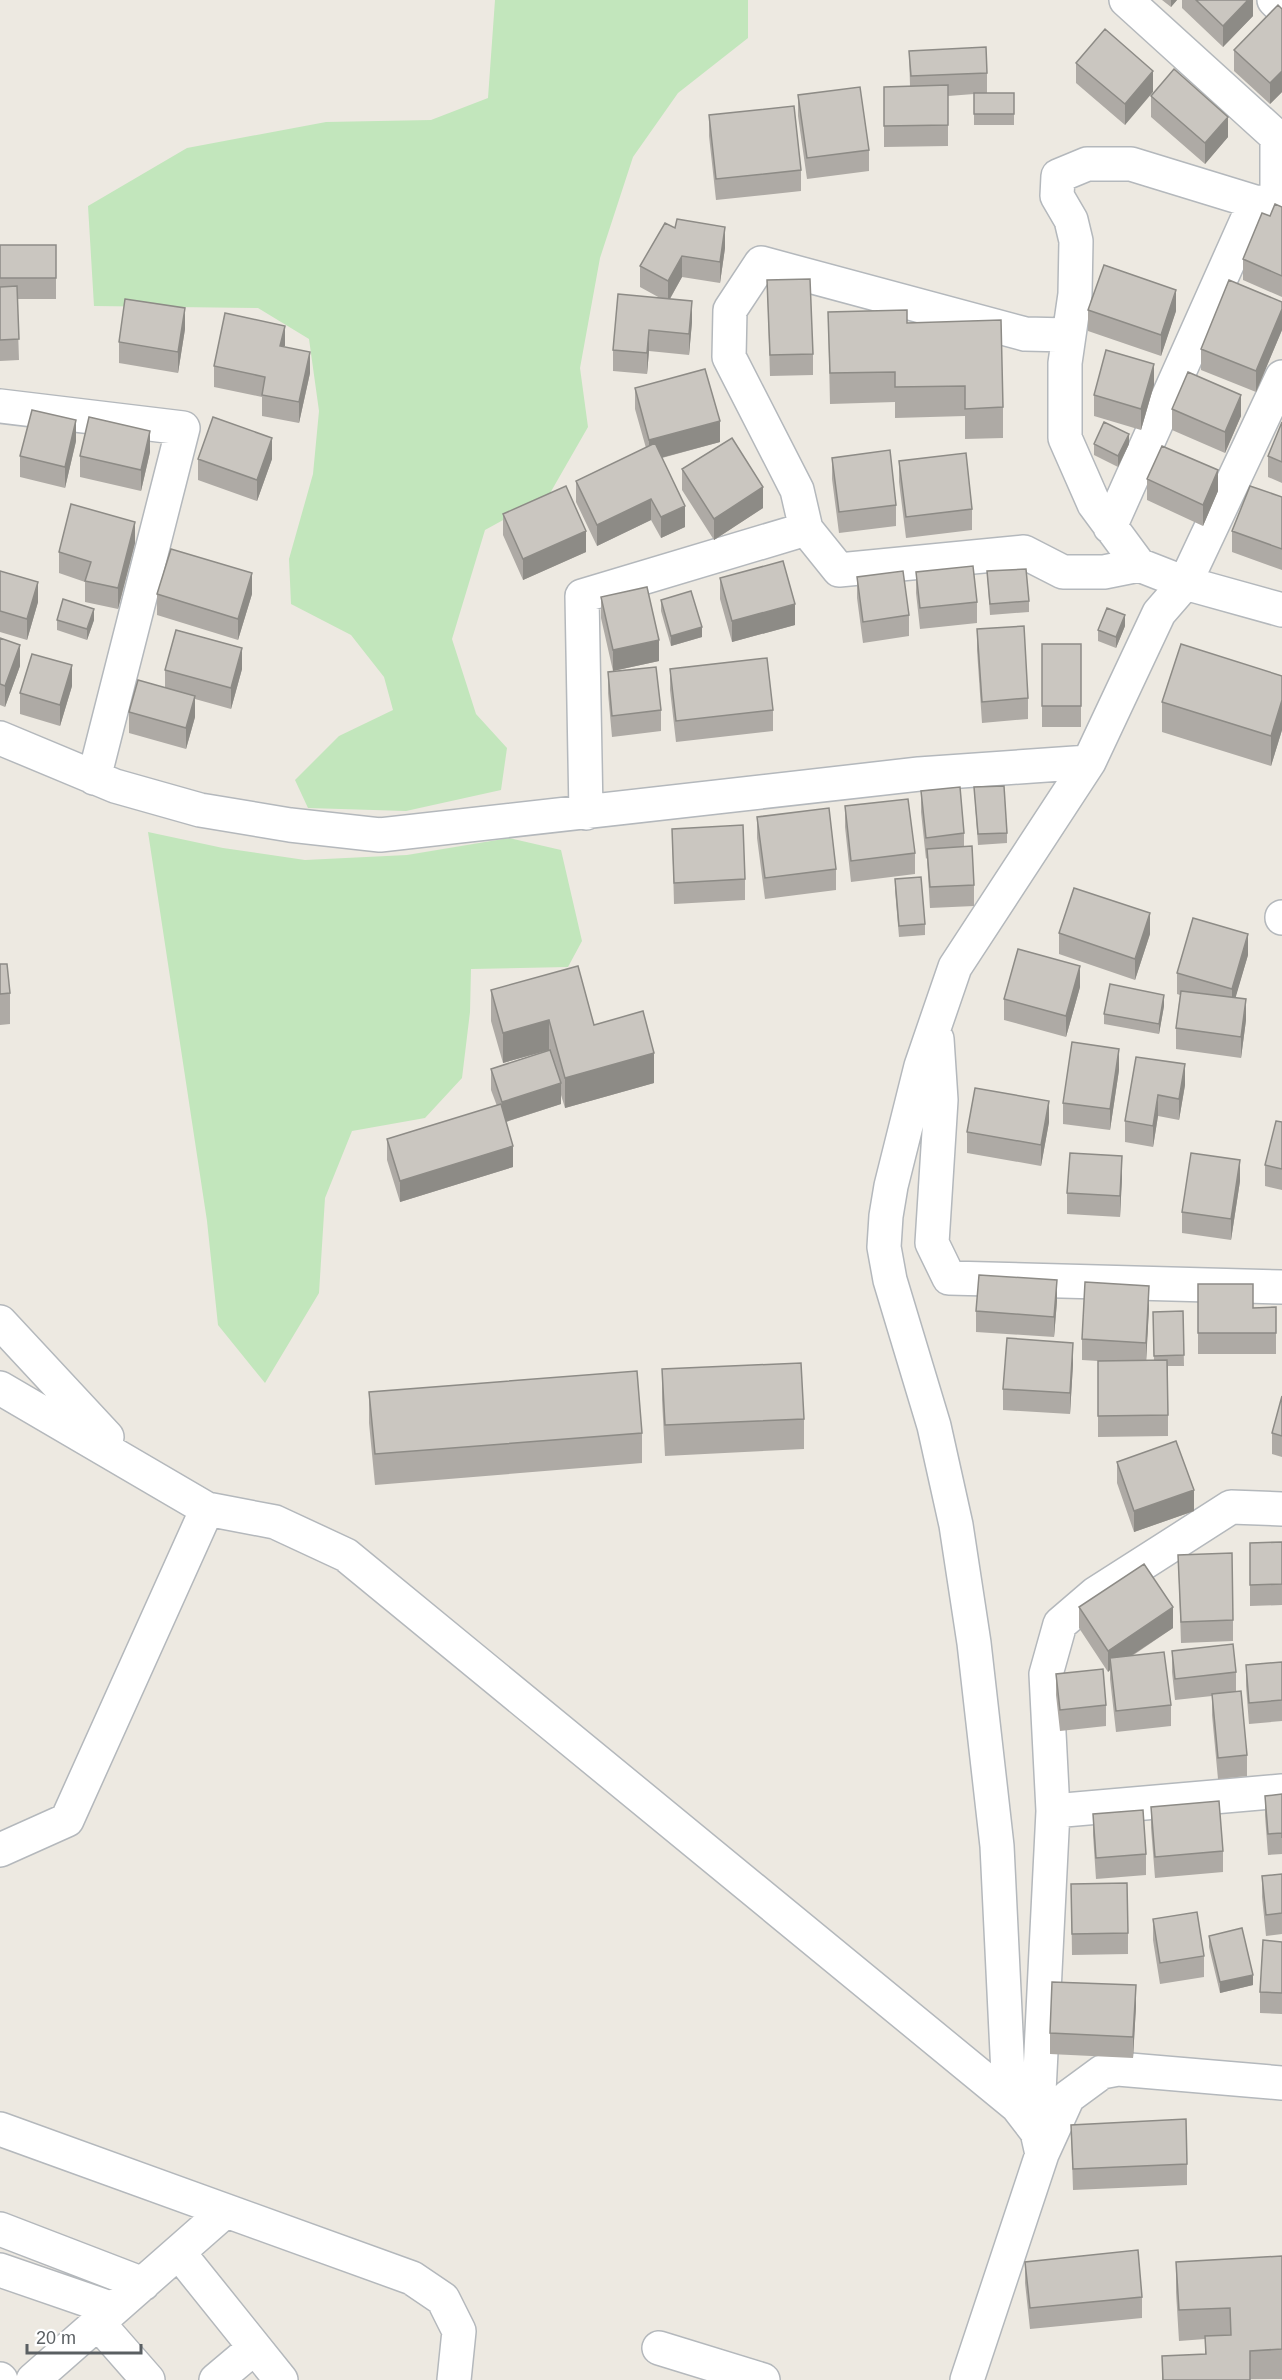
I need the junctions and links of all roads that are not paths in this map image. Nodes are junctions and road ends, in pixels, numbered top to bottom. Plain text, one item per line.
1 (1126, 0) edge
2 (1274, 0) edge
3 (1282, 8) edge
4 (1271, 203) edge
5 (1068, 335) junction
6 (1282, 377) edge
7 (1, 409) edge
8 (1110, 527) junction
9 (806, 529) junction
10 (1139, 565) junction
11 (1185, 584) junction
12 (1282, 610) edge
13 (0, 738) edge
14 (1089, 762) junction
15 (94, 778) junction
16 (586, 813) junction
17 (936, 1016) junction
18 (1282, 1287) edge
19 (0, 1322) edge
20 (0, 1388) edge
21 (130, 1462) junction
22 (207, 1509) junction
23 (1282, 1509) edge
24 (1282, 1791) edge
25 (1053, 1811) junction
26 (0, 1850) edge
27 (1282, 2083) edge
28 (1017, 2106) junction
29 (0, 2129) edge
30 (1040, 2143) junction
31 (224, 2212) junction
32 (0, 2229) edge
33 (179, 2253) junction
34 (0, 2270) edge
35 (143, 2284) junction
36 (106, 2316) junction
37 (254, 2348) junction
38 (659, 2348) dead end
39 (33, 2380) edge
40 (148, 2380) edge
41 (216, 2380) edge
42 (281, 2380) edge
43 (454, 2380) edge
44 (763, 2380) edge
45 (967, 2380) edge

1 - 4 street
2 - 3 street
4 - 5 street
4 - 8 street
5 - 8 street
5 - 9 street
6 - 11 street
7 - 15 street
8 - 10 street
9 - 10 street
9 - 16 street
10 - 11 street
11 - 12 street
11 - 14 street
13 - 15 street
14 - 16 street
14 - 17 street
15 - 16 street
17 - 18 street
17 - 28 street
19 - 21 street
20 - 21 street
21 - 22 street
22 - 26 street
22 - 28 street
23 - 25 street
24 - 25 street
25 - 30 street
27 - 30 street
28 - 30 street
29 - 31 street
30 - 45 street
31 - 33 street
31 - 43 street
32 - 35 street
33 - 35 street
33 - 37 street
34 - 36 street
35 - 36 street
36 - 39 street
36 - 40 street
37 - 41 street
37 - 42 street
38 - 44 street

